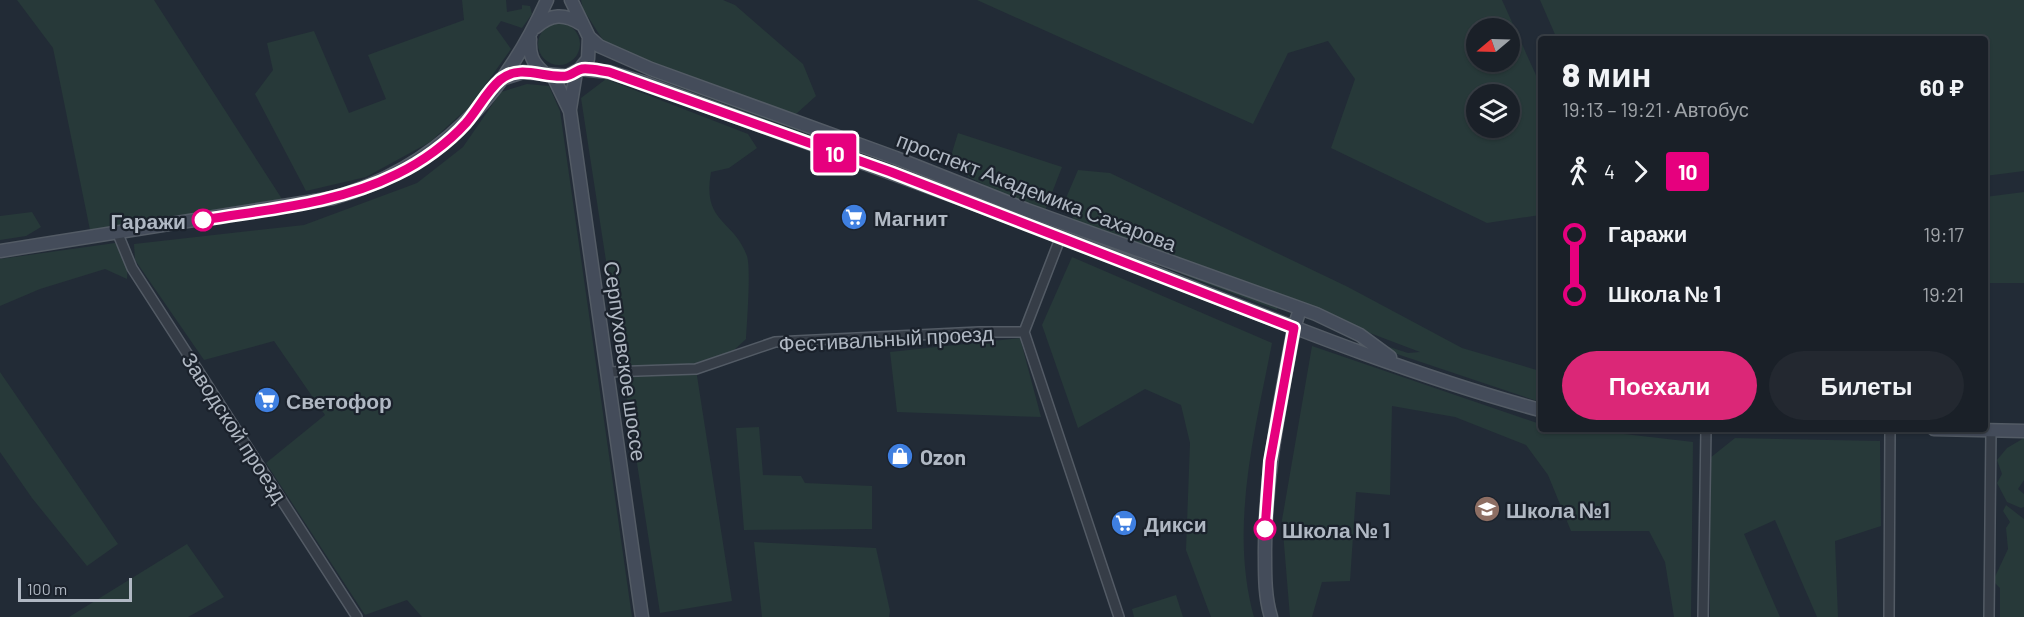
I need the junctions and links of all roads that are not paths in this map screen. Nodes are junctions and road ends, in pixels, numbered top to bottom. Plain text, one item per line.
1 (547, 0) edge
2 (571, 0) edge
3 (581, 24) junction
4 (532, 32) junction
5 (589, 37) junction
6 (651, 69) junction
7 (578, 71) junction
8 (548, 74) junction
9 (501, 79) junction
10 (645, 83) junction
11 (570, 111) junction
12 (896, 158) junction
13 (891, 172) junction
14 (1027, 210) junction
15 (1023, 223) junction
16 (118, 234) junction
17 (1061, 236) junction
18 (0, 251) edge
19 (1178, 265) junction
20 (1172, 280) junction
21 (1300, 309) junction
22 (1294, 328) junction
23 (1024, 332) junction
24 (1400, 365) junction
25 (608, 372) junction
26 (1538, 409) edge
27 (1988, 430) edge
28 (1991, 430) junction
29 (2024, 430) edge
30 (1706, 432) edge
31 (1890, 432) edge
32 (357, 617) edge
33 (642, 617) edge
34 (1119, 617) edge
35 (1271, 617) edge
36 (1703, 617) edge
37 (1889, 617) edge
38 (1989, 617) edge

1 - 4 street
2 - 3 street
3 - 4 street
3 - 5 street
4 - 8 street
4 - 9 street
5 - 6 street, проспект Академика Сахарова
5 - 7 street
6 - 10 street
6 - 12 street, проспект Академика Сахарова
7 - 8 street
7 - 10 street, проспект Академика Сахарова
7 - 11 street
8 - 9 street
8 - 11 street
9 - 16 street
10 - 13 street, проспект Академика Сахарова
11 - 25 street, Серпуховское шоссе
12 - 13 street
12 - 14 street, проспект Академика Сахарова
13 - 15 street, проспект Академика Сахарова
14 - 15 street
14 - 19 street, проспект Академика Сахарова
15 - 17 street, проспект Академика Сахарова
16 - 18 street
16 - 32 street, Заводской проезд
17 - 20 street, проспект Академика Сахарова
17 - 23 street, Фестивальный проезд
19 - 20 street
19 - 21 street, проспект Академика Сахарова
20 - 22 street, проспект Академика Сахарова
21 - 22 street
21 - 24 street, проспект Академика Сахарова
22 - 24 street, проспект Академика Сахарова
22 - 35 street
23 - 25 street, Фестивальный проезд
23 - 34 street, Фестивальный проезд
24 - 26 street, проспект Академика Сахарова
25 - 33 street, Серпуховское шоссе
27 - 28 street
28 - 29 street
28 - 38 street
30 - 36 street
31 - 37 street

